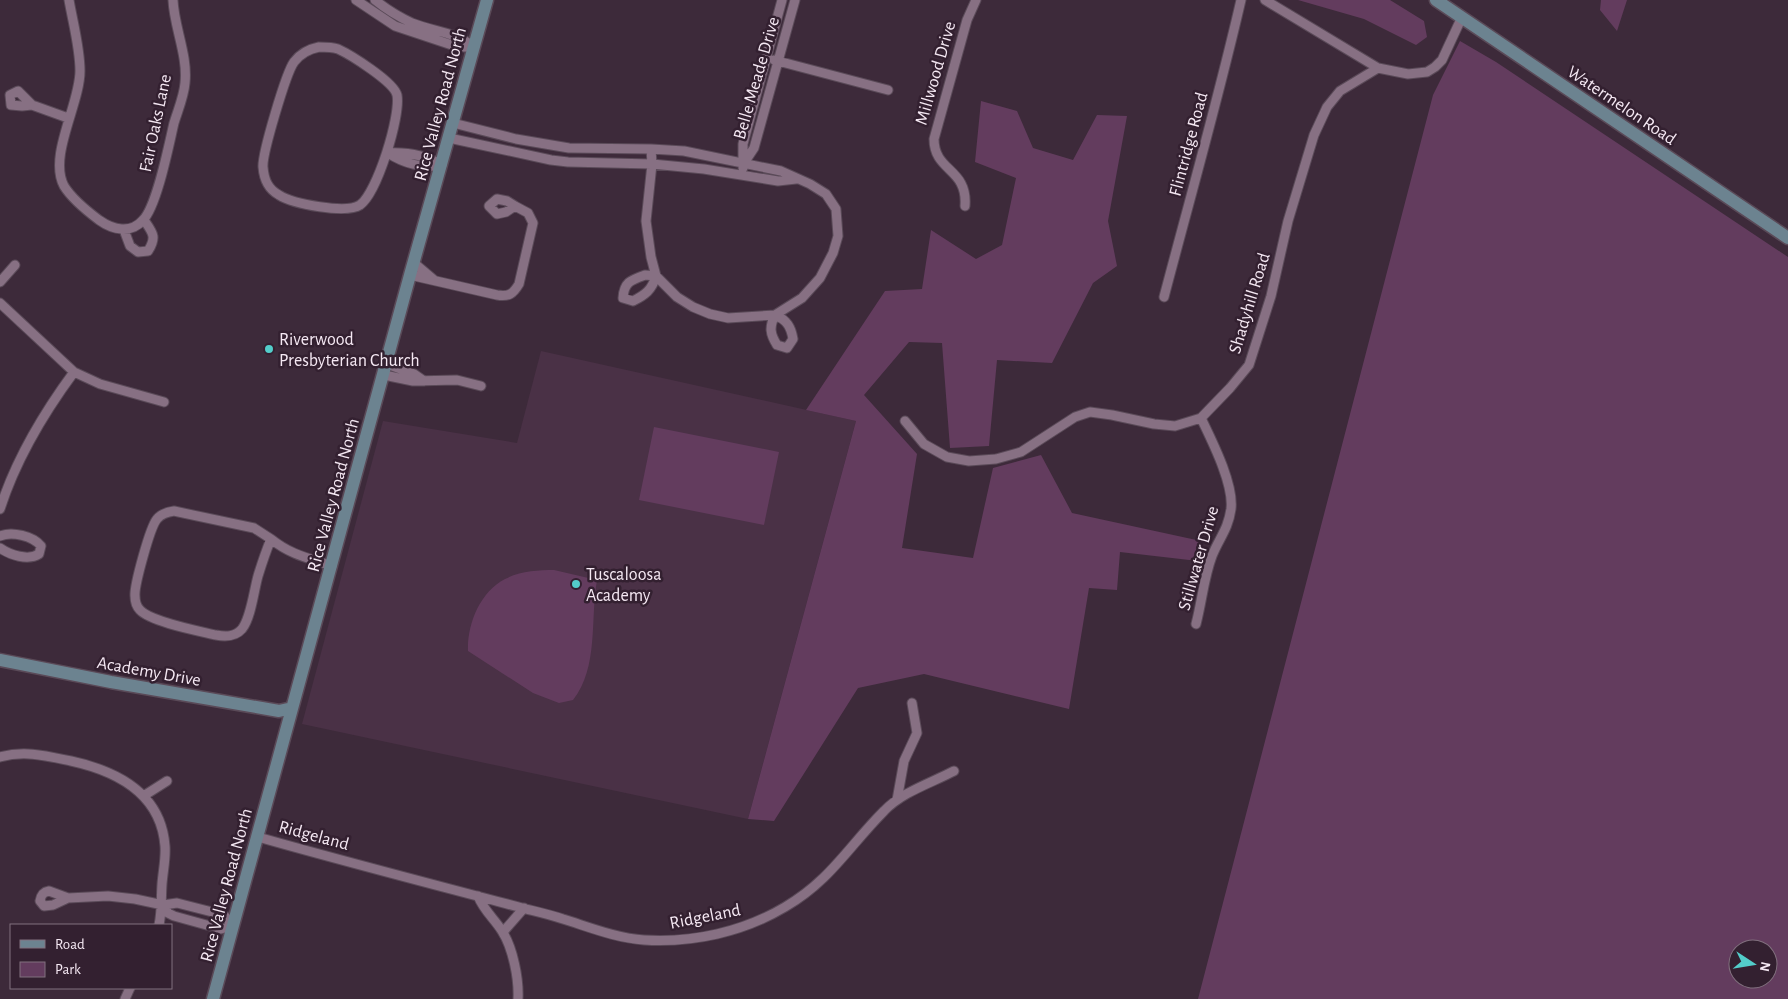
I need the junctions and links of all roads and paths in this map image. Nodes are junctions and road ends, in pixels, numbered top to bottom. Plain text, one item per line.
1 (69, 0) edge
2 (173, 0) edge
3 (356, 0) edge
4 (375, 0) edge
5 (487, 0) edge
6 (782, 0) edge
7 (795, 0) edge
8 (976, 0) edge
9 (1242, 0) edge
10 (1265, 0) edge
11 (1436, 0) edge
12 (1462, 17) junction
13 (474, 47) junction
14 (766, 58) junction
15 (778, 61) junction
16 (1378, 68) junction
17 (888, 90) dead end
18 (32, 105) dead end
19 (68, 118) junction
20 (453, 123) junction
21 (449, 138) junction
22 (651, 149) junction
23 (388, 153) junction
24 (744, 163) junction
25 (652, 164) junction
26 (442, 165) junction
27 (741, 176) junction
28 (796, 179) junction
29 (515, 206) dead end
30 (965, 206) dead end
31 (144, 220) junction
32 (124, 230) junction
33 (1788, 238) edge
34 (15, 266) dead end
35 (412, 269) junction
36 (0, 282) edge
37 (1164, 297) dead end
38 (0, 303) edge
39 (385, 369) junction
40 (74, 372) junction
41 (481, 386) dead end
42 (164, 402) dead end
43 (1201, 418) junction
44 (905, 421) dead end
45 (0, 509) edge
46 (0, 536) edge
47 (271, 539) junction
48 (0, 548) edge
49 (332, 566) junction
50 (1196, 624) dead end
51 (0, 660) edge
52 (912, 704) dead end
53 (292, 708) junction
54 (0, 757) edge
55 (954, 771) dead end
56 (167, 780) dead end
57 (145, 795) junction
58 (897, 800) junction
59 (258, 837) junction
60 (478, 896) junction
61 (68, 898) dead end
62 (162, 905) junction
63 (524, 908) junction
64 (159, 924) edge
65 (233, 926) junction
66 (503, 932) junction
67 (213, 999) edge
68 (518, 999) edge

1 - 19 street
2 - 31 street, Fair Oaks Lane
3 - 13 street
4 - 13 street
5 - 13 street, Rice Valley Road North
6 - 14 street, Belle Meade Drive
7 - 15 street, Belle Meade Drive
8 - 30 street, Millwood Drive
9 - 37 street, Flintridge Road
10 - 16 street
11 - 12 street, Watermelon Road
12 - 16 street
12 - 33 street, Watermelon Road
13 - 20 street, Rice Valley Road North
14 - 15 street
14 - 24 street, Belle Meade Drive
15 - 17 street
15 - 24 street, Belle Meade Drive
16 - 43 street, Shadyhill Road
18 - 19 street
19 - 32 street
20 - 21 street, Rice Valley Road North
20 - 22 street
21 - 25 street
21 - 26 street, Rice Valley Road North
22 - 24 street
22 - 25 street
23 - 23 street
23 - 26 street
24 - 27 street, Belle Meade Drive
24 - 28 street
25 - 27 street
25 - 28 street
26 - 35 street, Rice Valley Road North
27 - 28 street
29 - 35 street
31 - 32 street
31 - 32 street
34 - 36 street
35 - 39 street, Rice Valley Road North
38 - 40 street
39 - 41 street
39 - 49 street, Rice Valley Road North
40 - 42 street
40 - 45 street
43 - 44 street, Shadyhill Road
43 - 50 street, Stillwater Drive
46 - 48 street
47 - 47 street
47 - 49 street
49 - 53 street, Rice Valley Road North
51 - 53 street, Academy Drive
52 - 58 street
53 - 59 street, Rice Valley Road North
54 - 57 street
55 - 58 street, Ridgeland
56 - 57 street
57 - 62 street
58 - 63 street, Ridgeland
59 - 60 street, Ridgeland
59 - 65 street, Rice Valley Road North
60 - 63 street, Ridgeland
60 - 66 street
61 - 62 street
62 - 64 street
62 - 65 street
62 - 65 street
63 - 66 street
65 - 67 street, Rice Valley Road North
66 - 68 street

